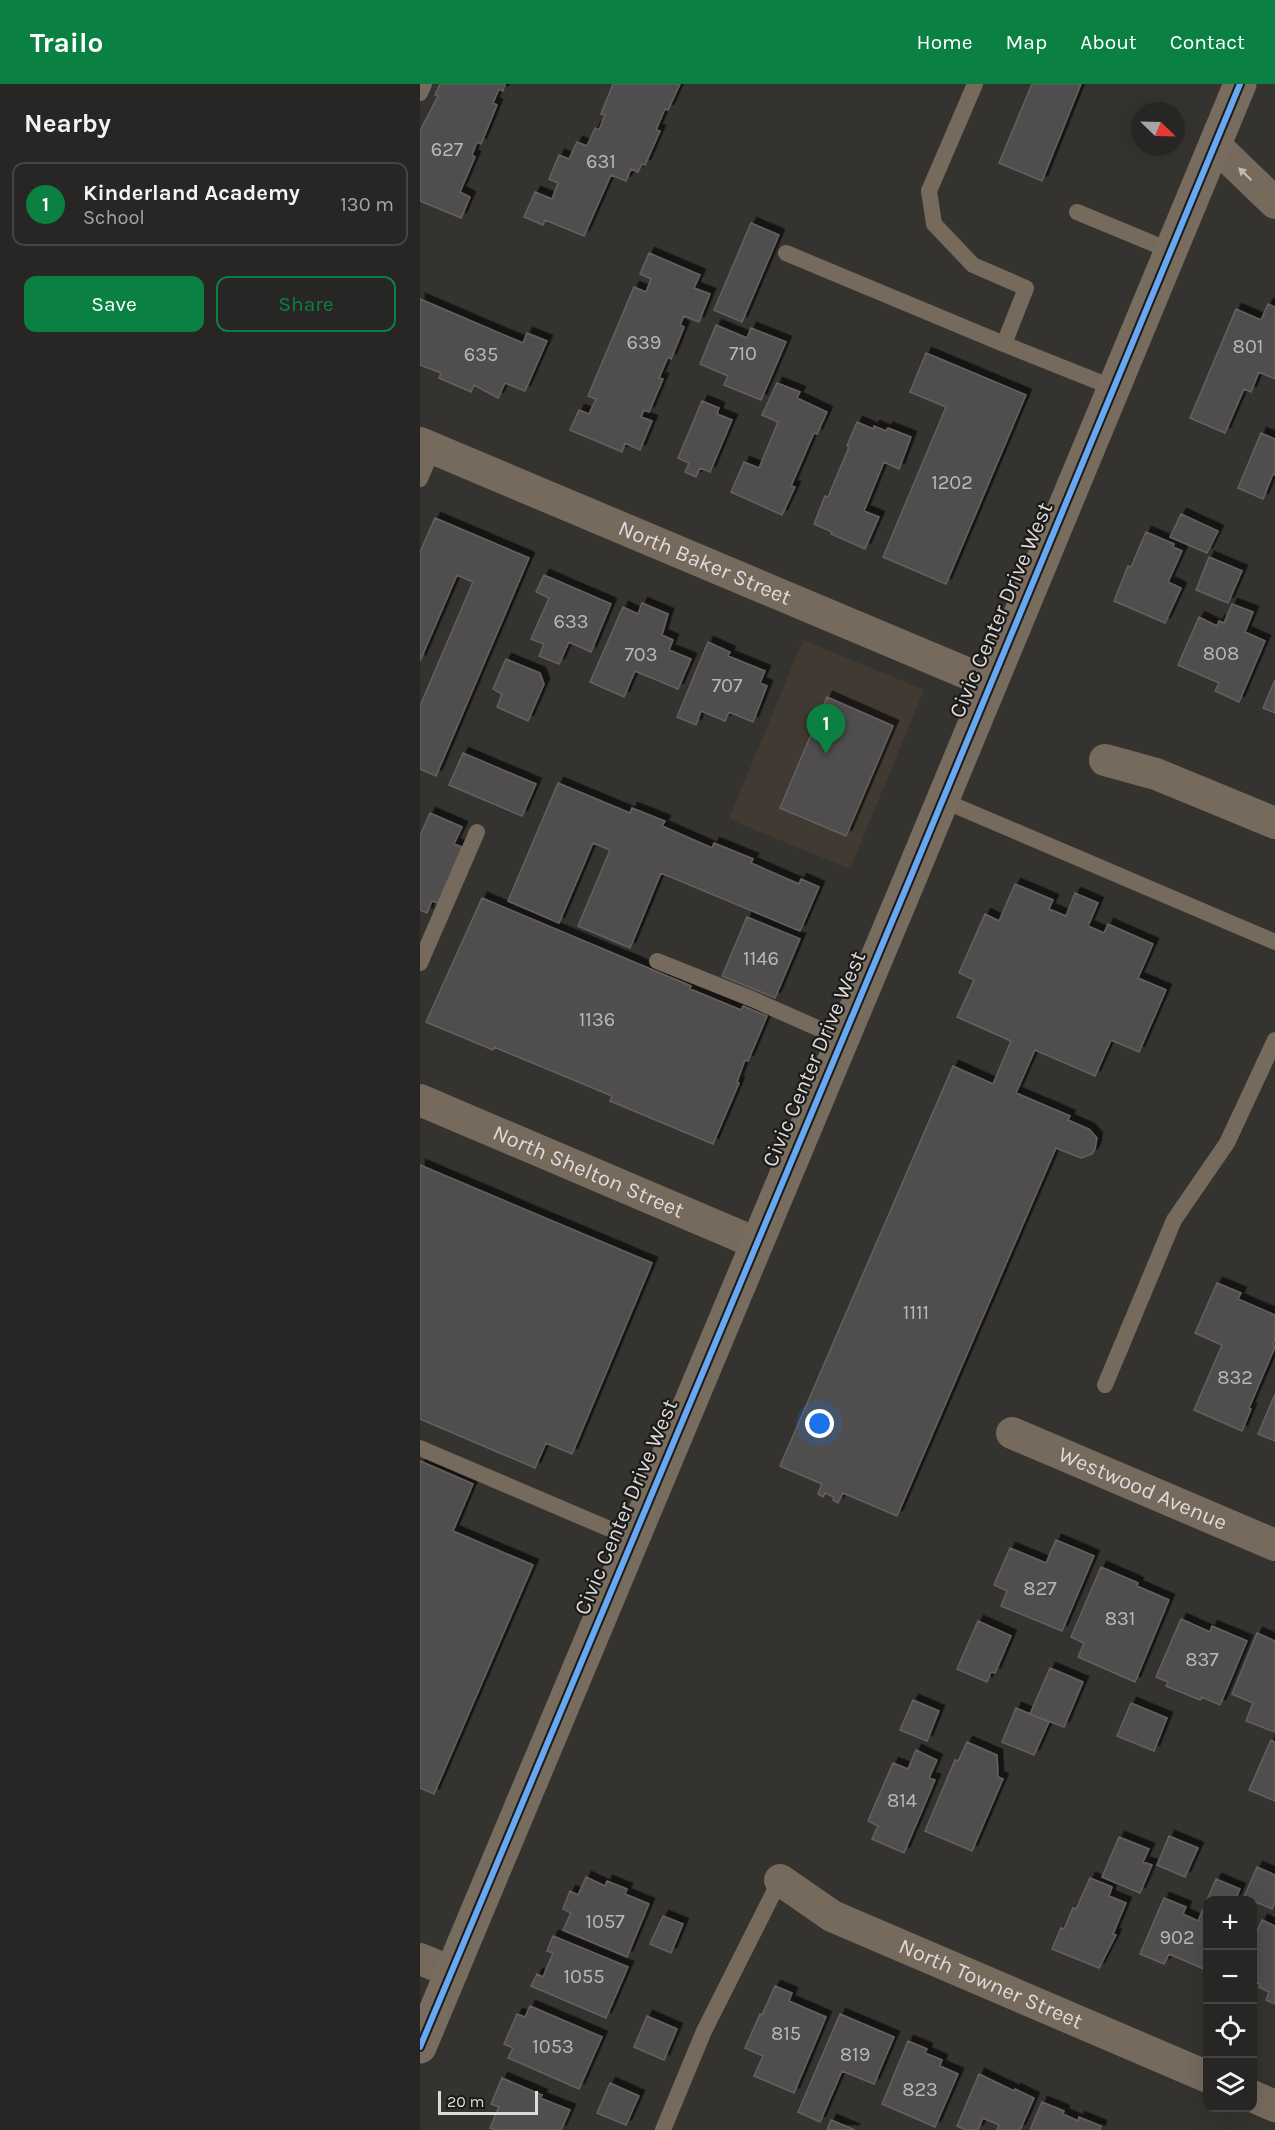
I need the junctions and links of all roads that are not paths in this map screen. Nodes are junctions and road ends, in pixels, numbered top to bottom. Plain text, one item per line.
1 (424, 84) edge
2 (975, 84) edge
3 (1240, 84) edge
4 (420, 93) edge
5 (1215, 145) junction
6 (1275, 203) edge
7 (1077, 212) dead end
8 (1171, 251) junction
9 (786, 253) dead end
10 (1004, 344) junction
11 (1114, 388) junction
12 (426, 446) edge
13 (420, 479) edge
14 (990, 683) junction
15 (1105, 760) dead end
16 (942, 800) junction
17 (1275, 823) edge
18 (477, 832) dead end
19 (1275, 942) edge
20 (657, 961) dead end
21 (420, 963) edge
22 (842, 1039) junction
23 (1275, 1040) edge
24 (420, 1100) edge
25 (756, 1243) junction
26 (1105, 1385) dead end
27 (1012, 1433) dead end
28 (420, 1448) edge
29 (633, 1539) junction
30 (1275, 1545) edge
31 (780, 1880) joint
32 (420, 1959) edge
33 (452, 1972) junction
34 (427, 2013) edge
35 (420, 2047) edge
36 (1203, 2075) edge
37 (1257, 2098) edge
38 (1275, 2106) edge
39 (663, 2130) edge

1 - 4 lane
2 - 10 lane
3 - 5 main road, Civic Center Drive West
6 -> 5 street
5 - 8 main road, Civic Center Drive West
7 - 8 lane
8 - 11 main road, Civic Center Drive West
9 - 10 lane
10 - 11 lane
11 - 14 main road, Civic Center Drive West
12 - 13 lane
12 - 14 street, North Baker Street
14 - 16 main road, Civic Center Drive West
15 - 17 street
16 - 19 lane
16 - 22 main road, Civic Center Drive West
18 - 21 lane
20 - 22 lane
22 - 25 main road, Civic Center Drive West
23 - 26 lane
24 - 25 street, North Shelton Street
25 - 29 main road, Civic Center Drive West
27 - 30 street, Westwood Avenue
28 - 29 lane
29 - 33 main road, Civic Center Drive West
31 - 36 street, North Towner Street
31 - 39 lane
32 - 33 street
33 - 34 main road, Civic Center Drive West
34 - 35 main road, Civic Center Drive West
37 - 38 street

